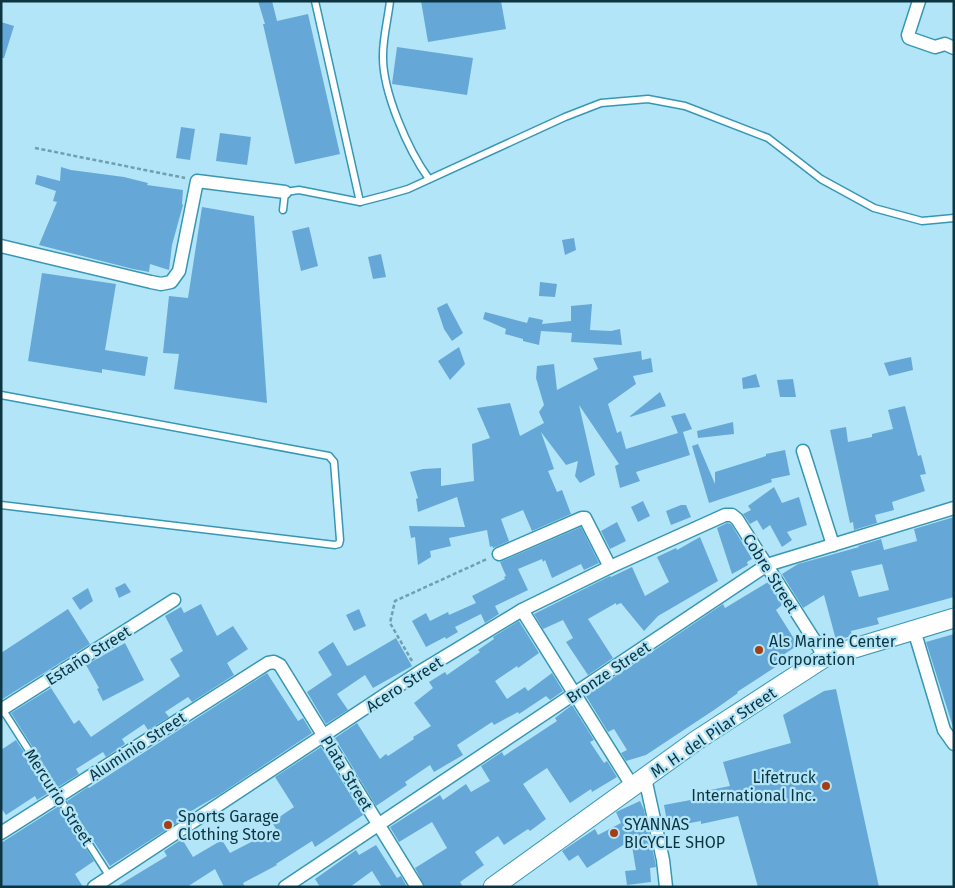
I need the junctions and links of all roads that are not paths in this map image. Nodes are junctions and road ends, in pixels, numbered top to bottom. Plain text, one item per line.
1 (315, 1) edge
2 (390, 1) edge
3 (919, 1) edge
4 (954, 48) edge
5 (429, 179) junction
6 (285, 192) junction
7 (360, 202) junction
8 (283, 210) dead end
9 (954, 218) edge
10 (1, 246) edge
11 (1, 395) edge
12 (803, 451) dead end
13 (1, 504) edge
14 (954, 508) edge
15 (732, 515) joint
16 (832, 545) junction
17 (499, 554) road end
18 (767, 565) junction
19 (610, 567) junction
20 (174, 600) dead end
21 (522, 610) junction
22 (954, 618) edge
23 (914, 630) junction
24 (825, 657) junction
25 (274, 662) joint
26 (574, 695) junction
27 (2, 709) edge
28 (324, 736) junction
29 (954, 744) edge
30 (639, 782) junction
31 (58, 796) junction
32 (379, 825) junction
33 (1, 834) edge
34 (113, 882) edge
35 (94, 887) edge
36 (285, 887) edge
37 (417, 887) edge
38 (492, 887) edge
39 (666, 887) edge

1 - 7 lane
2 - 5 lane
3 - 4 street
5 - 7 lane
5 - 9 lane
6 - 7 lane
6 - 8 lane
6 - 10 street
11 - 13 lane
12 - 16 street
14 - 16 street, Bronze Street
15 - 18 street, Cobre Street
15 - 19 street, Acero Street
16 - 18 street, Bronze Street
17 - 19 street
18 - 24 street, Cobre Street
18 - 26 street, Bronze Street
19 - 21 street, Acero Street
20 - 27 street, Estaño Street
21 - 26 street
21 - 28 street, Acero Street
22 - 23 main road, M. H. del Pilar Street
23 - 24 main road, M. H. del Pilar Street
23 - 29 street
24 - 30 main road, M. H. del Pilar Street
25 - 28 street, Plata Street
25 - 31 street, Aluminio Street
26 - 30 street
26 - 32 street, Bronze Street
27 - 31 lane, Mercurio Street
28 - 32 street, Plata Street
28 - 34 street, Acero Street
30 - 38 main road, M. H. del Pilar Street
30 - 39 street
31 - 33 street, Aluminio Street
31 - 34 lane, Mercurio Street
32 - 36 street, Bronze Street
32 - 37 street, Plata Street
34 - 35 street, Acero Street

